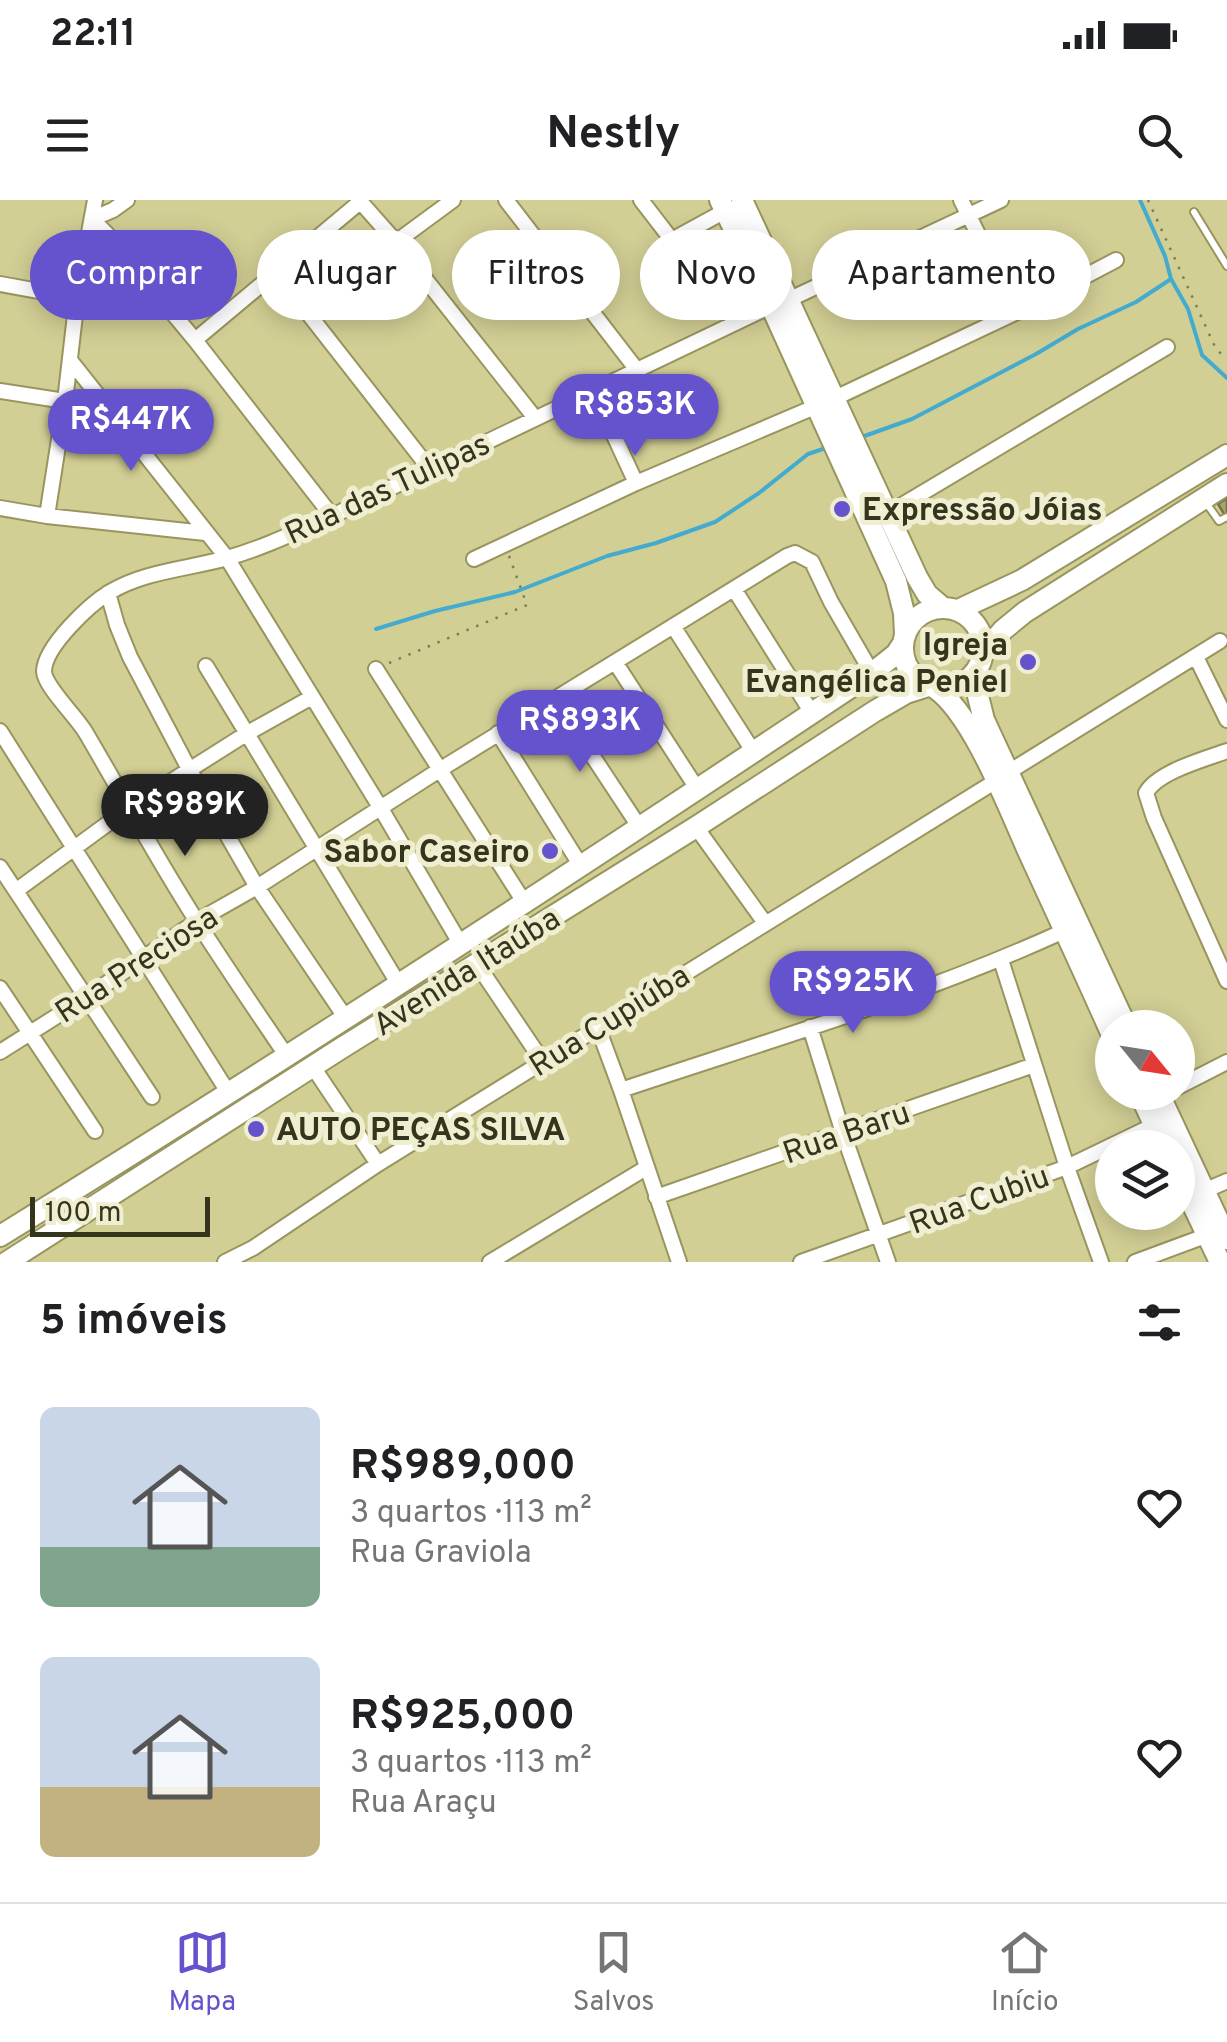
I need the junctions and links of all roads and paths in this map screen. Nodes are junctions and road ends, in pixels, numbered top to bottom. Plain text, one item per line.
1 (95, 200) edge
2 (127, 200) edge
3 (453, 200) edge
4 (506, 200) edge
5 (641, 200) edge
6 (961, 200) edge
7 (1001, 200) edge
8 (1149, 200) edge
9 (360, 201) edge
10 (734, 202) edge
11 (1194, 212) dead end
12 (968, 216) junction
13 (92, 220) junction
14 (90, 230) edge
15 (325, 230) edge
16 (385, 230) edge
17 (412, 230) edge
18 (664, 230) edge
19 (688, 230) edge
20 (746, 230) edge
21 (975, 230) edge
22 (1116, 260) dead end
23 (1227, 266) edge
24 (1091, 273) edge
25 (0, 284) edge
26 (257, 286) edge
27 (432, 288) edge
28 (30, 289) edge
29 (792, 297) edge
30 (75, 320) edge
31 (313, 320) edge
32 (739, 320) edge
33 (787, 320) edge
34 (1000, 320) edge
35 (734, 322) joint
36 (194, 340) junction
37 (1167, 347) dead end
38 (1227, 359) edge
39 (70, 360) junction
40 (636, 370) junction
41 (593, 390) junction
42 (0, 391) edge
43 (65, 401) junction
44 (825, 402) junction
45 (535, 418) junction
46 (1227, 455) edge
47 (429, 468) junction
48 (636, 482) junction
49 (1227, 484) edge
50 (1203, 500) junction
51 (0, 508) edge
52 (887, 514) junction
53 (47, 516) junction
54 (332, 516) junction
55 (1227, 517) edge
56 (1122, 519) junction
57 (1101, 532) junction
58 (205, 533) junction
59 (1136, 542) junction
60 (506, 545) junction
61 (1115, 556) junction
62 (226, 558) junction
63 (474, 559) dead end
64 (734, 589) junction
65 (108, 593) junction
66 (950, 609) junction
67 (674, 626) junction
68 (904, 640) junction
69 (1220, 641) dead end
70 (1196, 657) junction
71 (615, 662) junction
72 (980, 663) junction
73 (206, 666) dead end
74 (376, 669) joint
75 (872, 672) junction
76 (931, 687) junction
77 (312, 697) junction
78 (555, 699) junction
79 (812, 713) junction
80 (1227, 720) edge
81 (0, 730) edge
82 (498, 733) junction
83 (246, 734) junction
84 (753, 751) junction
85 (1227, 751) edge
86 (441, 768) junction
87 (188, 769) junction
88 (1001, 777) junction
89 (698, 790) junction
90 (380, 806) junction
91 (129, 808) junction
92 (696, 827) junction
93 (640, 828) junction
94 (76, 847) junction
95 (316, 850) junction
96 (0, 866) edge
97 (581, 866) junction
98 (257, 887) junction
99 (17, 890) junction
100 (524, 902) junction
101 (197, 922) junction
102 (765, 923) junction
103 (1064, 931) junction
104 (460, 943) junction
105 (142, 959) junction
106 (1001, 960) junction
107 (477, 964) junction
108 (1227, 981) edge
109 (398, 983) junction
110 (0, 988) edge
111 (87, 997) junction
112 (1100, 1010) edge
113 (1118, 1010) edge
114 (336, 1023) junction
115 (810, 1027) junction
116 (598, 1028) junction
117 (30, 1032) junction
118 (340, 1049) junction
119 (0, 1052) edge
120 (286, 1055) junction
121 (543, 1062) junction
122 (1227, 1062) edge
123 (1034, 1065) junction
124 (313, 1067) junction
125 (1195, 1076) edge
126 (621, 1090) junction
127 (228, 1092) junction
128 (152, 1097) dead end
129 (1157, 1110) edge
130 (1168, 1110) edge
131 (1154, 1124) junction
132 (1157, 1130) edge
133 (95, 1131) dead end
134 (842, 1133) junction
135 (378, 1164) junction
136 (1067, 1167) junction
137 (646, 1168) junction
138 (1227, 1181) edge
139 (1204, 1192) junction
140 (656, 1196) junction
141 (1195, 1201) edge
142 (879, 1234) junction
143 (0, 1236) edge
144 (1217, 1237) edge
145 (9, 1261) edge
146 (225, 1262) edge
147 (490, 1262) edge
148 (678, 1262) edge
149 (801, 1262) edge
150 (888, 1262) edge
151 (1101, 1262) edge
152 (1134, 1262) edge
153 (1220, 1262) edge

1 - 13 street
2 - 13 street
3 - 17 street
4 - 40 street
5 - 18 street
6 - 12 street
7 - 12 street, Rua das Tulipas
8 - 38 path
9 - 15 street
9 - 16 street
10 - 19 street
10 - 20 street
11 - 23 lane
12 - 21 street
12 - 29 street, Rua das Tulipas
13 - 14 street
13 - 36 street
22 - 24 street
25 - 28 street
26 - 36 street
27 - 45 street
30 - 39 street
31 - 47 street
32 - 35 street, Rua das Tulipas
33 - 44 street
34 - 44 street
35 - 40 street, Rua das Tulipas
36 - 54 street
37 - 52 street
39 - 43 street
39 - 58 street
40 - 41 street, Rua das Tulipas
41 - 45 street, Rua das Tulipas
41 - 48 street
42 - 43 street
43 - 53 street
44 - 48 street
44 - 52 street
44 - 68 street
45 - 47 street, Rua das Tulipas
46 - 56 street
47 - 54 street, Rua das Tulipas
48 - 60 street
49 - 50 street
50 - 55 lane
50 - 59 street
51 - 53 street
52 - 66 street
53 - 58 street
54 - 62 street, Rua das Tulipas
56 - 57 street
56 - 59 street
57 - 61 street
57 - 66 street
58 - 62 street
59 - 61 street
60 - 63 street
60 - 74 path
61 - 72 street
62 - 65 street, Rua das Tulipas
62 - 77 street
64 - 67 street, Rua Preciosa
64 - 75 street, Rua Preciosa
64 - 79 street
65 - 87 street
65 - 91 street, Rua das Tulipas
66 - 68 street
66 - 72 street
67 - 71 street, Rua Preciosa
67 - 84 street
68 - 75 street, Avenida Itaúba
68 - 76 street
69 - 70 street, Rua Cupiúba
70 - 80 street
70 - 88 street, Rua Cupiúba
71 - 78 street, Rua Preciosa
71 - 89 street
72 - 76 street
72 - 88 street
73 - 83 street
74 - 86 street
75 - 79 street, Avenida Itaúba
76 - 88 street
76 - 92 street, Avenida Itaúba
77 - 83 street
77 - 90 street
78 - 82 street, Rua Preciosa
78 - 93 street
79 - 84 street, Avenida Itaúba
81 - 94 street
82 - 86 street, Rua Preciosa
82 - 97 street
83 - 87 street
83 - 95 street
84 - 89 street, Avenida Itaúba
85 - 108 street
86 - 90 street, Rua Preciosa
86 - 100 street
87 - 91 street
87 - 98 street
88 - 102 street, Rua Cupiúba
88 - 103 street
88 - 113 street
89 - 93 street, Avenida Itaúba
90 - 95 street, Rua Preciosa
90 - 104 street
91 - 94 street
91 - 101 street
92 - 102 street
92 - 107 street, Avenida Itaúba
93 - 97 street, Avenida Itaúba
94 - 99 street
94 - 105 street
95 - 98 street, Rua Preciosa
95 - 109 street
96 - 99 street
97 - 100 street, Avenida Itaúba
98 - 101 street, Rua Preciosa
98 - 114 street
99 - 111 street
100 - 104 street, Avenida Itaúba
101 - 105 street, Rua Preciosa
101 - 120 street
102 - 116 street, Rua Cupiúba
103 - 106 street
103 - 112 street
104 - 109 street, Avenida Itaúba
105 - 111 street, Rua Preciosa
105 - 127 street
106 - 115 street
106 - 123 street
107 - 118 street, Avenida Itaúba
107 - 121 street
109 - 114 street, Avenida Itaúba
110 - 117 street
111 - 117 street, Rua Preciosa
111 - 128 street
114 - 118 street
114 - 120 street, Avenida Itaúba
115 - 126 street
115 - 134 street
116 - 121 street, Rua Cupiúba
116 - 126 street
117 - 119 street, Rua Preciosa
117 - 133 street
118 - 124 street, Avenida Itaúba
120 - 127 street, Avenida Itaúba
121 - 135 street, Rua Cupiúba
122 - 125 street
123 - 134 street, Rua Baru
123 - 136 street
124 - 135 street
124 - 145 street, Avenida Itaúba
126 - 137 street
127 - 143 street, Avenida Itaúba
129 - 131 street
130 - 139 street
131 - 132 street
131 - 136 street, Rua Cubiu
134 - 140 street, Rua Baru
134 - 142 street
135 - 146 street, Rua Cupiúba
136 - 142 street, Rua Cubiu
136 - 151 street
137 - 140 street
137 - 147 street
138 - 139 street
139 - 144 street
140 - 148 street
141 - 144 street
142 - 149 street, Rua Cubiu
142 - 150 street
144 - 152 street
144 - 153 street

